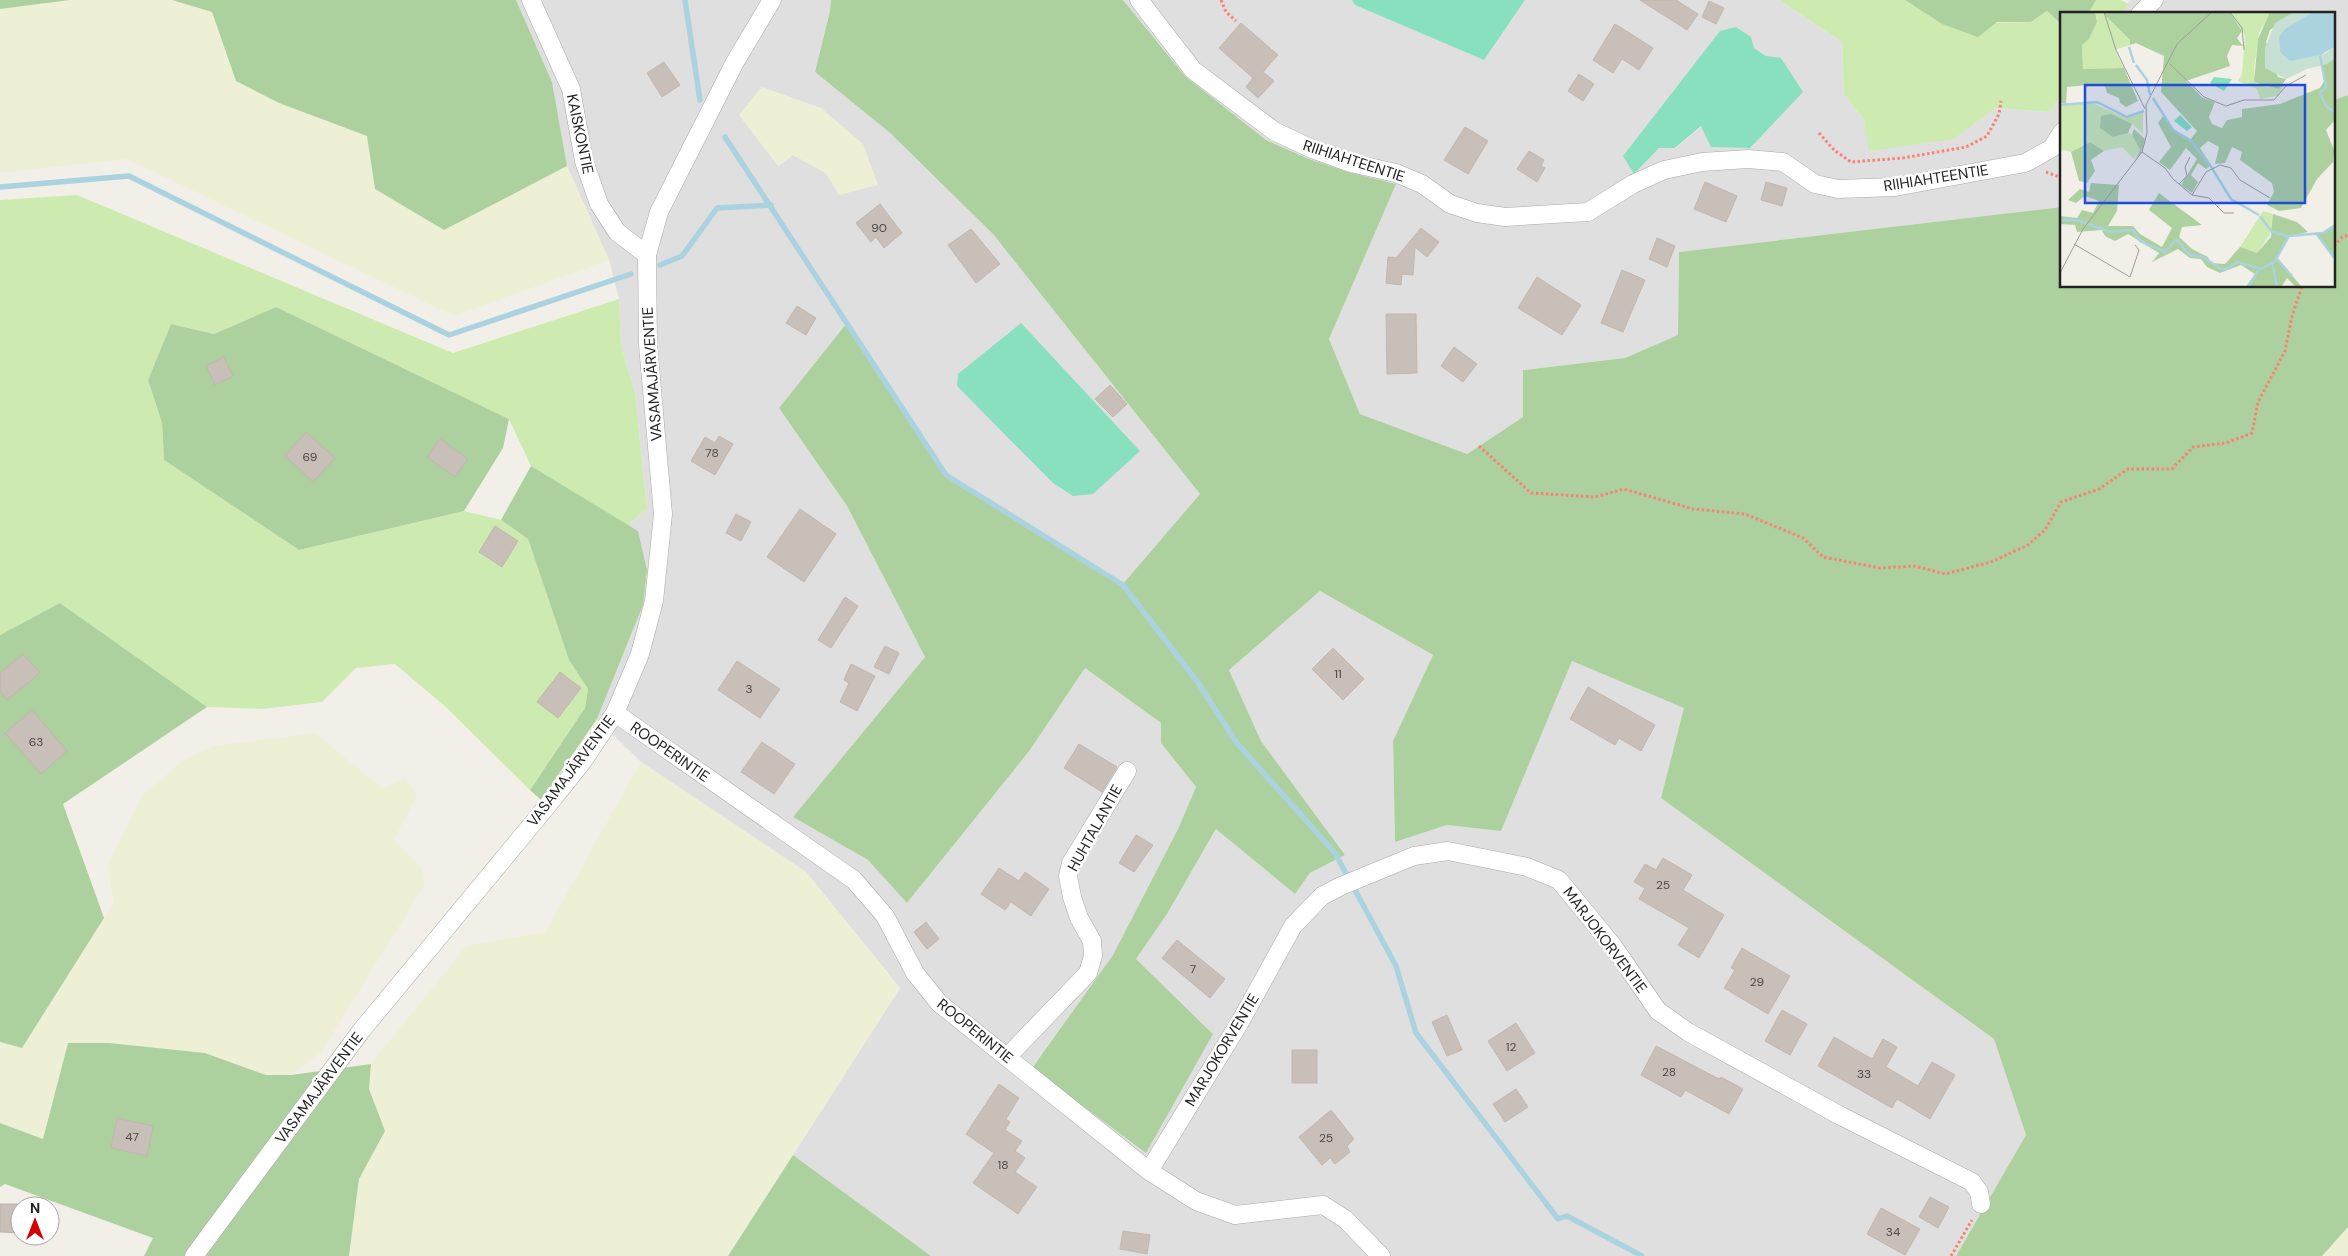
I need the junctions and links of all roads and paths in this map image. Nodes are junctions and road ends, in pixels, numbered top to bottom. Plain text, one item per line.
1 (531, 0) edge
2 (772, 0) edge
3 (1139, 0) edge
4 (1221, 0) edge
5 (2154, 0) edge
6 (2142, 12) edge
7 (1236, 20) dead end
8 (2001, 101) dead end
9 (1819, 133) dead end
10 (2060, 135) edge
11 (2348, 235) edge
12 (2336, 244) edge
13 (647, 255) junction
14 (2301, 288) edge
15 (1479, 446) dead end
16 (615, 714) junction
17 (1127, 771) dead end
18 (1007, 1057) junction
19 (1149, 1172) junction
20 (1981, 1204) joint
21 (194, 1256) edge
22 (1381, 1256) edge
23 (1951, 1256) edge

1 - 13 street, KAISKONTIE
2 - 13 street, VASAMAJÄRVENTIE
3 - 10 street, RIIHIAHTEENTIE
4 - 7 path
5 - 6 street
8 - 9 path
11 - 12 path
13 - 16 street, VASAMAJÄRVENTIE
14 - 15 path
16 - 18 street, ROOPERINTIE
16 - 21 street, VASAMAJÄRVENTIE
17 - 18 street, HUHTALANTIE
18 - 19 street, ROOPERINTIE
19 - 20 street, MARJOKORVENTIE
19 - 22 street, ROOPERINTIE
20 - 23 path

